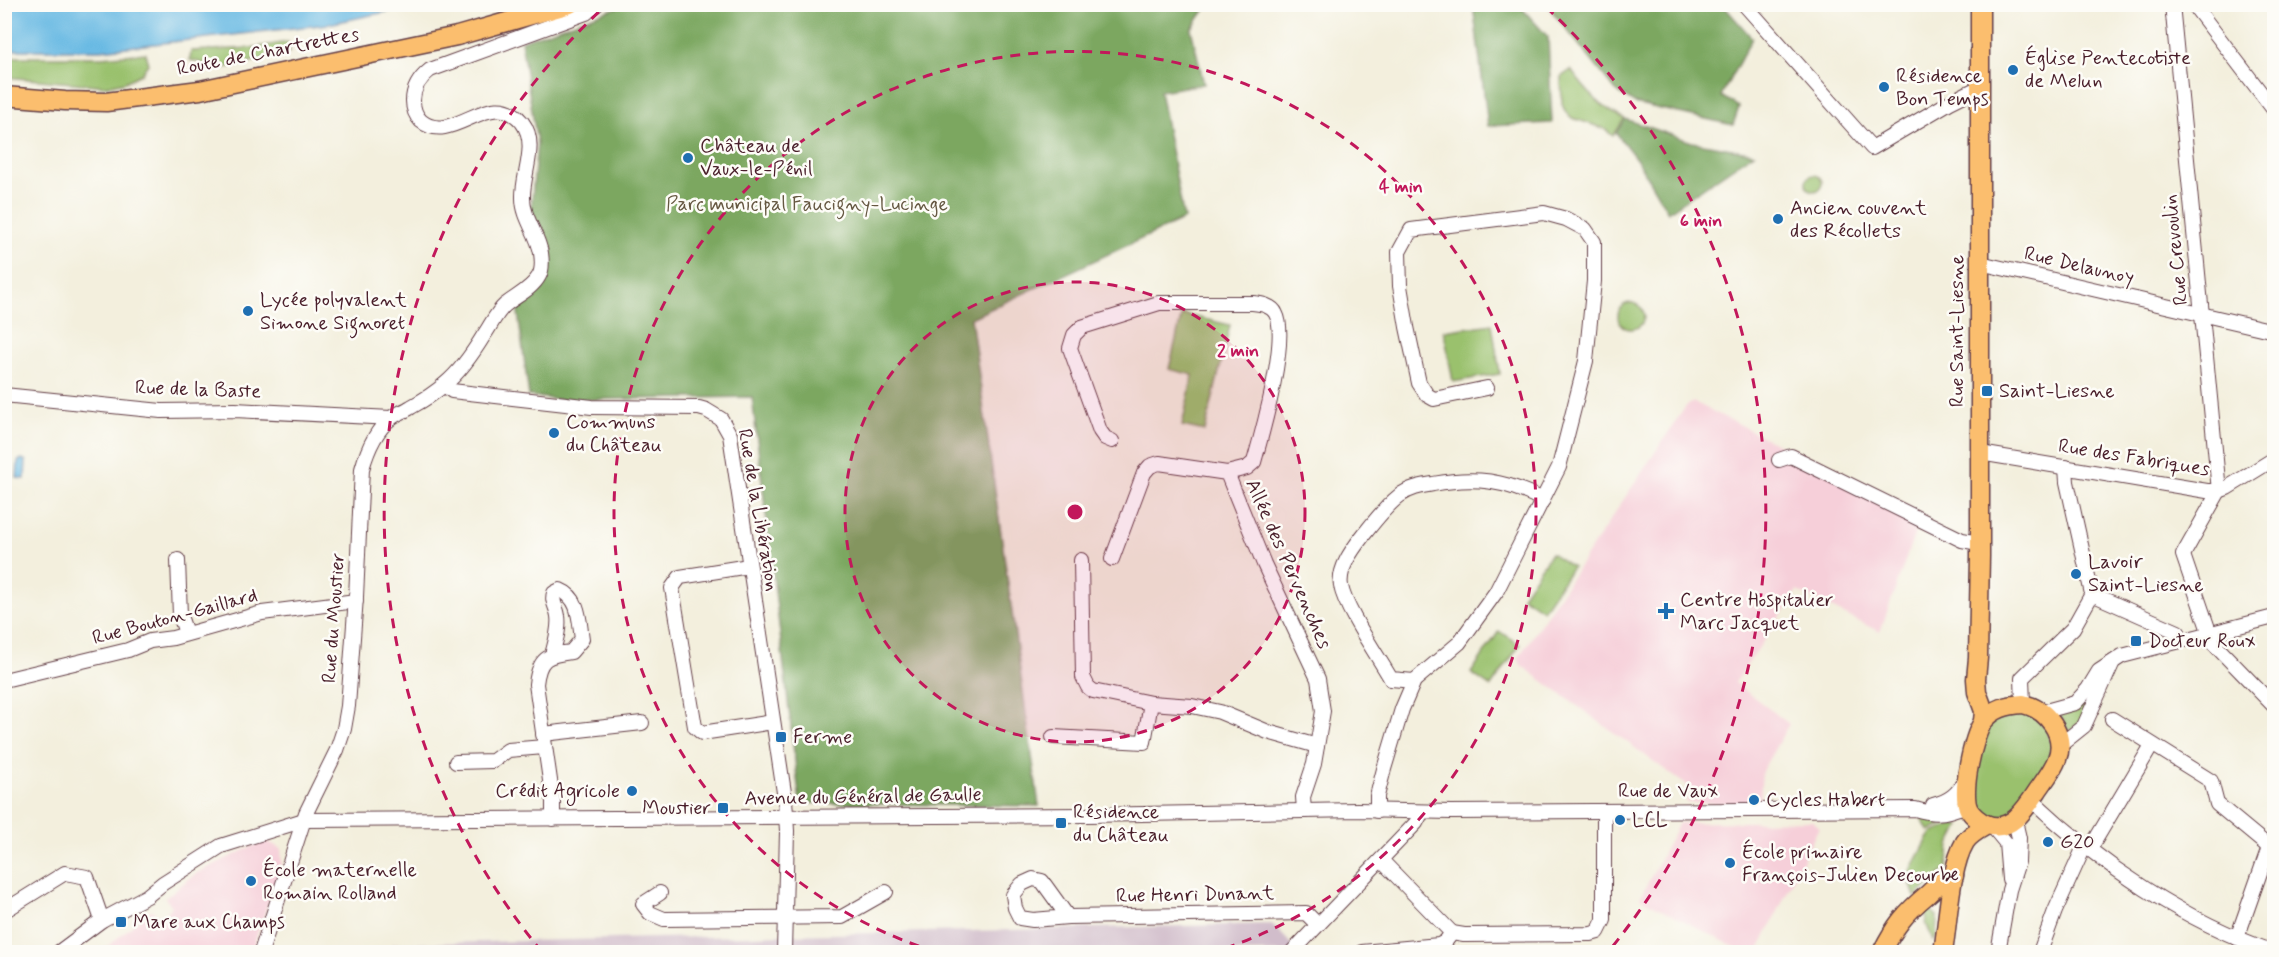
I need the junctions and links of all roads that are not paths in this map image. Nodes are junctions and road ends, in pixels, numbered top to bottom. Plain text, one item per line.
1 (570, 4) edge
2 (597, 4) edge
3 (1744, 4) edge
4 (1980, 4) edge
5 (2172, 4) edge
6 (2193, 4) edge
7 (1980, 87) junction
8 (4, 96) edge
9 (2274, 110) edge
10 (1980, 263) junction
11 (2202, 314) junction
12 (2274, 331) edge
13 (444, 385) junction
14 (1487, 388) dead end
15 (4, 395) edge
16 (391, 418) junction
17 (1112, 441) dead end
18 (1980, 453) junction
19 (2274, 459) edge
20 (1779, 460) dead end
21 (2066, 467) junction
22 (1227, 473) junction
23 (2219, 491) junction
24 (1543, 500) junction
25 (1979, 543) junction
26 (1112, 559) dead end
27 (178, 560) dead end
28 (1081, 560) dead end
29 (749, 566) junction
30 (2092, 594) junction
31 (356, 601) junction
32 (2274, 617) edge
33 (186, 633) junction
34 (2209, 634) junction
35 (2182, 640) junction
36 (552, 655) dead end
37 (1978, 658) junction
38 (2114, 661) junction
39 (4, 680) edge
40 (1414, 681) junction
41 (1151, 703) junction
42 (2016, 704) junction
43 (2274, 706) edge
44 (2042, 712) junction
45 (2112, 719) dead end
46 (1983, 721) junction
47 (773, 722) junction
48 (642, 723) dead end
49 (1053, 737) dead end
50 (544, 741) junction
51 (2152, 745) junction
52 (1317, 746) junction
53 (2060, 746) junction
54 (456, 762) dead end
55 (1967, 778) junction
56 (2030, 806) junction
57 (1915, 809) junction
58 (1969, 810) junction
59 (1304, 811) junction
60 (1377, 811) junction
61 (1604, 811) junction
62 (1422, 812) junction
63 (786, 817) junction
64 (553, 819) junction
65 (304, 820) junction
66 (1990, 826) junction
67 (2272, 846) edge
68 (2088, 847) junction
69 (1381, 860) junction
70 (1954, 876) junction
71 (2010, 886) junction
72 (886, 892) dead end
73 (660, 893) dead end
74 (1918, 903) junction
75 (1950, 908) junction
76 (4, 911) edge
77 (1068, 917) dead end
78 (785, 918) junction
79 (102, 920) junction
80 (1318, 925) junction
81 (1452, 933) junction
82 (2237, 938) junction
83 (2042, 951) edge
84 (59, 952) edge
85 (261, 952) edge
86 (784, 952) edge
87 (1292, 952) edge
88 (1362, 952) edge
89 (1881, 952) edge
90 (1943, 952) edge
91 (1998, 952) edge
92 (2274, 952) edge

1 - 8 main road, Route de Chartrettes
2 - 13 street
3 - 7 street
4 - 7 main road, Rue Saint-Liesne
5 - 11 street, Rue Crevoulin
6 - 9 street
7 - 10 main road, Rue Saint-Liesne
10 - 11 street, Rue Delaunoy
10 - 18 main road, Rue Saint-Liesne
11 - 12 street, Rue Delaunoy
11 - 23 street, Rue Crevoulin
13 - 16 street
13 - 29 street, Rue de la Libération
14 - 24 street
15 - 16 street, Rue de la Baste
16 - 31 street, Rue du Moustier
17 - 22 street
18 - 21 street, Rue des Fabriques
18 - 25 main road, Rue Saint-Liesne
19 - 23 street, Rue des Fabriques
20 - 25 street
21 - 23 street, Rue des Fabriques
21 - 30 street
22 - 26 street, Allée des Pervenches
22 - 52 street, Allée des Pervenches
23 - 34 street
24 - 40 street
24 - 40 street
25 - 37 main road, Rue Saint-Liesne
27 - 33 street
28 - 41 street
29 - 47 street, Rue de la Libération
29 - 47 street
30 - 35 street
30 - 42 street
31 - 33 street, Rue Bouton-Gaillard
31 - 65 street, Rue du Moustier
32 - 34 street
33 - 39 street, Rue Bouton-Gaillard
34 - 35 street
34 - 43 street
35 - 38 street
36 - 50 street
37 - 42 main road, Rue Saint-Liesne
37 - 46 main road, Rue Saint-Liesne
38 - 44 street
38 - 53 street
40 - 60 street
41 - 49 street
41 - 52 street
42 - 44 main road
42 - 46 main road
44 - 53 main road
45 - 51 street
46 - 55 main road
47 - 63 street, Rue de la Libération
48 - 50 street
50 - 54 street
50 - 64 street
51 - 67 street
51 - 68 street
52 - 59 street, Allée des Pervenches
53 - 56 main road
55 - 57 street, Rue de Vaux
55 - 58 main road
56 - 66 main road
56 - 68 street
56 - 71 street
57 - 58 street, Rue de Vaux
57 - 61 street, Rue de Vaux
58 - 66 main road
58 - 70 main road
59 - 60 street, Avenue du Général de Gaulle
59 - 63 street, Avenue du Général de Gaulle
60 - 62 street, Avenue du Général de Gaulle
61 - 62 street, Rue de Vaux
61 - 81 street
62 - 69 street
63 - 64 street, Avenue du Général de Gaulle
63 - 78 street, Rue de la Libération
64 - 65 street, Avenue du Général de Gaulle
65 - 79 street, Avenue du Général de Gaulle
65 - 85 street, Rue du Moustier
66 - 70 main road
66 - 71 street
67 - 82 street
68 - 82 street
68 - 83 street
69 - 80 street
69 - 81 street
70 - 74 main road
70 - 75 main road
71 - 91 street
72 - 78 street
73 - 78 street
74 - 75 main road
74 - 89 main road
75 - 90 main road
76 - 79 street
77 - 80 street, Rue Henri Dunant
78 - 86 street, Rue de la Libération
79 - 84 street, Avenue du Général de Gaulle
80 - 87 street
81 - 88 street
82 - 92 street

